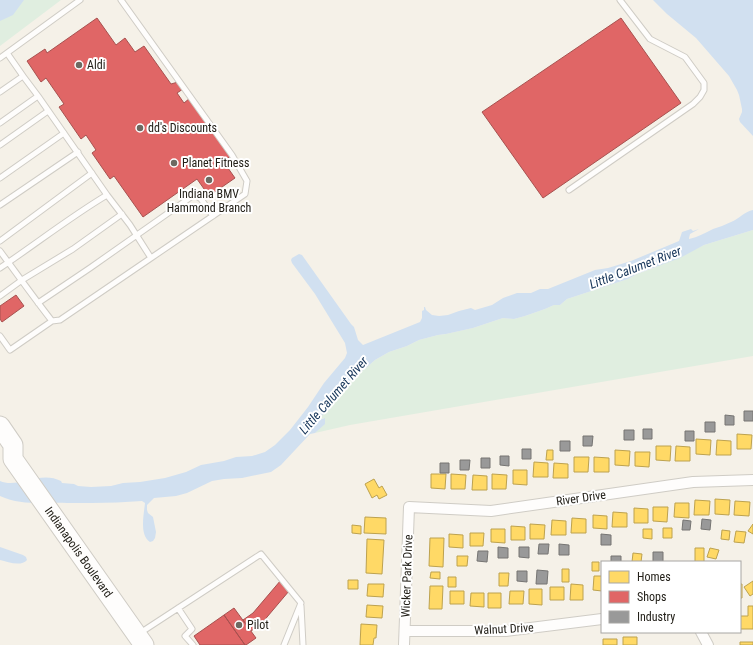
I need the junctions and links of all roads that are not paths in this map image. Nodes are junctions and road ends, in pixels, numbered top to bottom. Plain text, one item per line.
1 (80, 0) edge
2 (121, 0) edge
3 (620, 0) edge
4 (7, 53) junction
5 (0, 58) edge
6 (23, 76) junction
7 (0, 92) edge
8 (38, 96) junction
9 (48, 111) junction
10 (0, 123) edge
11 (64, 133) junction
12 (0, 145) edge
13 (78, 152) junction
14 (92, 173) junction
15 (0, 178) edge
16 (569, 190) dead end
17 (107, 195) junction
18 (0, 205) edge
19 (122, 214) junction
20 (213, 216) junction
21 (136, 234) junction
22 (0, 241) edge
23 (0, 251) edge
24 (151, 258) junction
25 (8, 262) junction
26 (0, 268) edge
27 (22, 280) junction
28 (0, 296) edge
29 (38, 303) junction
30 (52, 321) junction
31 (0, 336) edge
32 (0, 426) edge
33 (7, 456) edge
34 (753, 480) edge
35 (409, 507) joint
36 (301, 603) junction
37 (178, 608) junction
38 (601, 619) edge
39 (405, 631) junction
40 (702, 633) edge
41 (141, 640) edge
42 (193, 645) edge
43 (284, 645) edge
44 (303, 645) edge
45 (404, 645) edge
46 (708, 645) edge

1 - 4 lane
2 - 20 lane
3 - 16 lane
4 - 5 lane
4 - 6 lane
6 - 7 lane
6 - 8 lane
8 - 9 lane
8 - 10 lane
9 - 11 lane
9 - 12 lane
11 - 13 lane
11 - 15 lane
13 - 14 lane
13 - 18 lane
14 - 17 lane
14 - 22 lane
17 - 19 lane
17 - 25 lane
19 - 21 lane
19 - 27 lane
20 - 21 lane
20 - 24 lane
21 - 24 lane
21 - 29 lane
23 - 25 lane
24 - 30 lane
25 - 26 lane
25 - 27 lane
27 - 28 lane
27 - 29 lane
29 - 30 lane
30 - 31 lane
32 - 33 highway, Indianapolis Boulevard
33 - 41 highway, Indianapolis Boulevard
34 - 35 street, River Drive
35 - 39 street, Wicker Park Drive
36 - 37 lane
36 - 43 lane
36 - 44 lane
37 - 41 lane
37 - 42 lane
38 - 39 street, Walnut Drive
39 - 45 street, Wicker Park Drive
40 - 46 street

